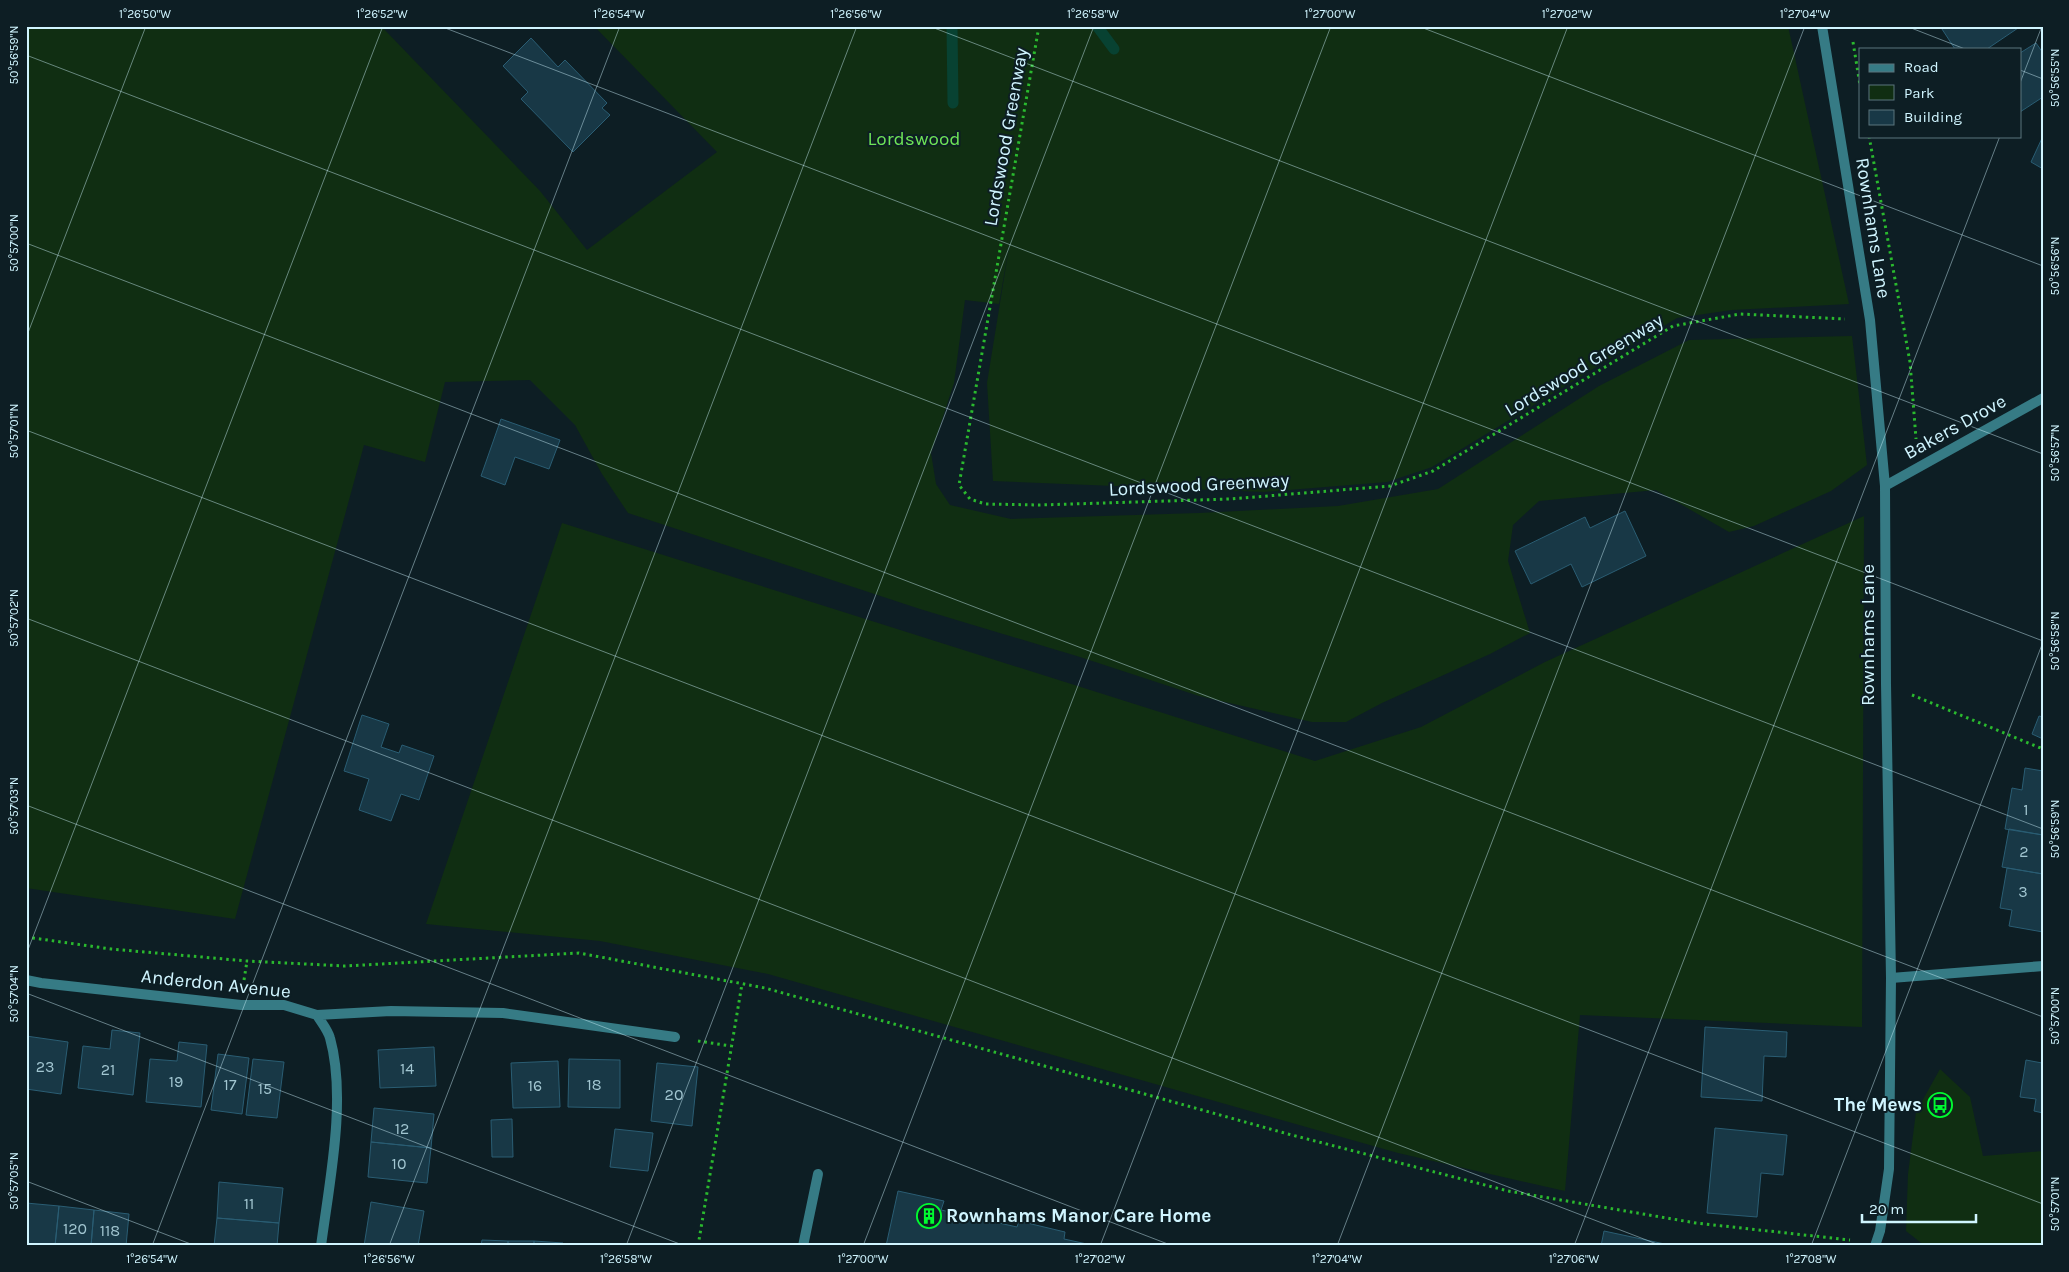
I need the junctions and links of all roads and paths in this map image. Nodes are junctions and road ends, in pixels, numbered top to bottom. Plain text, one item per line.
1 (1039, 26) edge
2 (1822, 26) edge
3 (1852, 36) dead end
4 (1859, 79) edge
5 (1869, 138) edge
6 (1870, 320) junction
7 (2043, 398) edge
8 (1918, 468) junction
9 (1885, 486) junction
10 (1886, 684) junction
11 (2043, 749) edge
12 (26, 937) edge
13 (2043, 966) edge
14 (1891, 978) junction
15 (26, 980) edge
16 (742, 984) junction
17 (317, 1015) junction
18 (675, 1037) joint
19 (731, 1046) junction
20 (818, 1174) dead end
21 (1875, 1244) edge
22 (321, 1246) edge
23 (698, 1246) edge
24 (803, 1246) edge

1 - 6 path, Lordswood Greenway
2 - 6 street, Rownhams Lane
3 - 4 path
5 - 8 path
6 - 9 street, Rownhams Lane
7 - 8 street, Bakers Drove
8 - 9 street, Bakers Drove
9 - 10 street, Rownhams Lane
10 - 11 path
10 - 14 street, Rownhams Lane
12 - 16 path
13 - 14 street
14 - 21 street, Rownhams Lane
15 - 17 street, Anderdon Avenue
16 - 19 path
16 - 21 path
17 - 18 street, Anderdon Avenue
17 - 22 street
18 - 19 path
19 - 23 path
20 - 24 street

